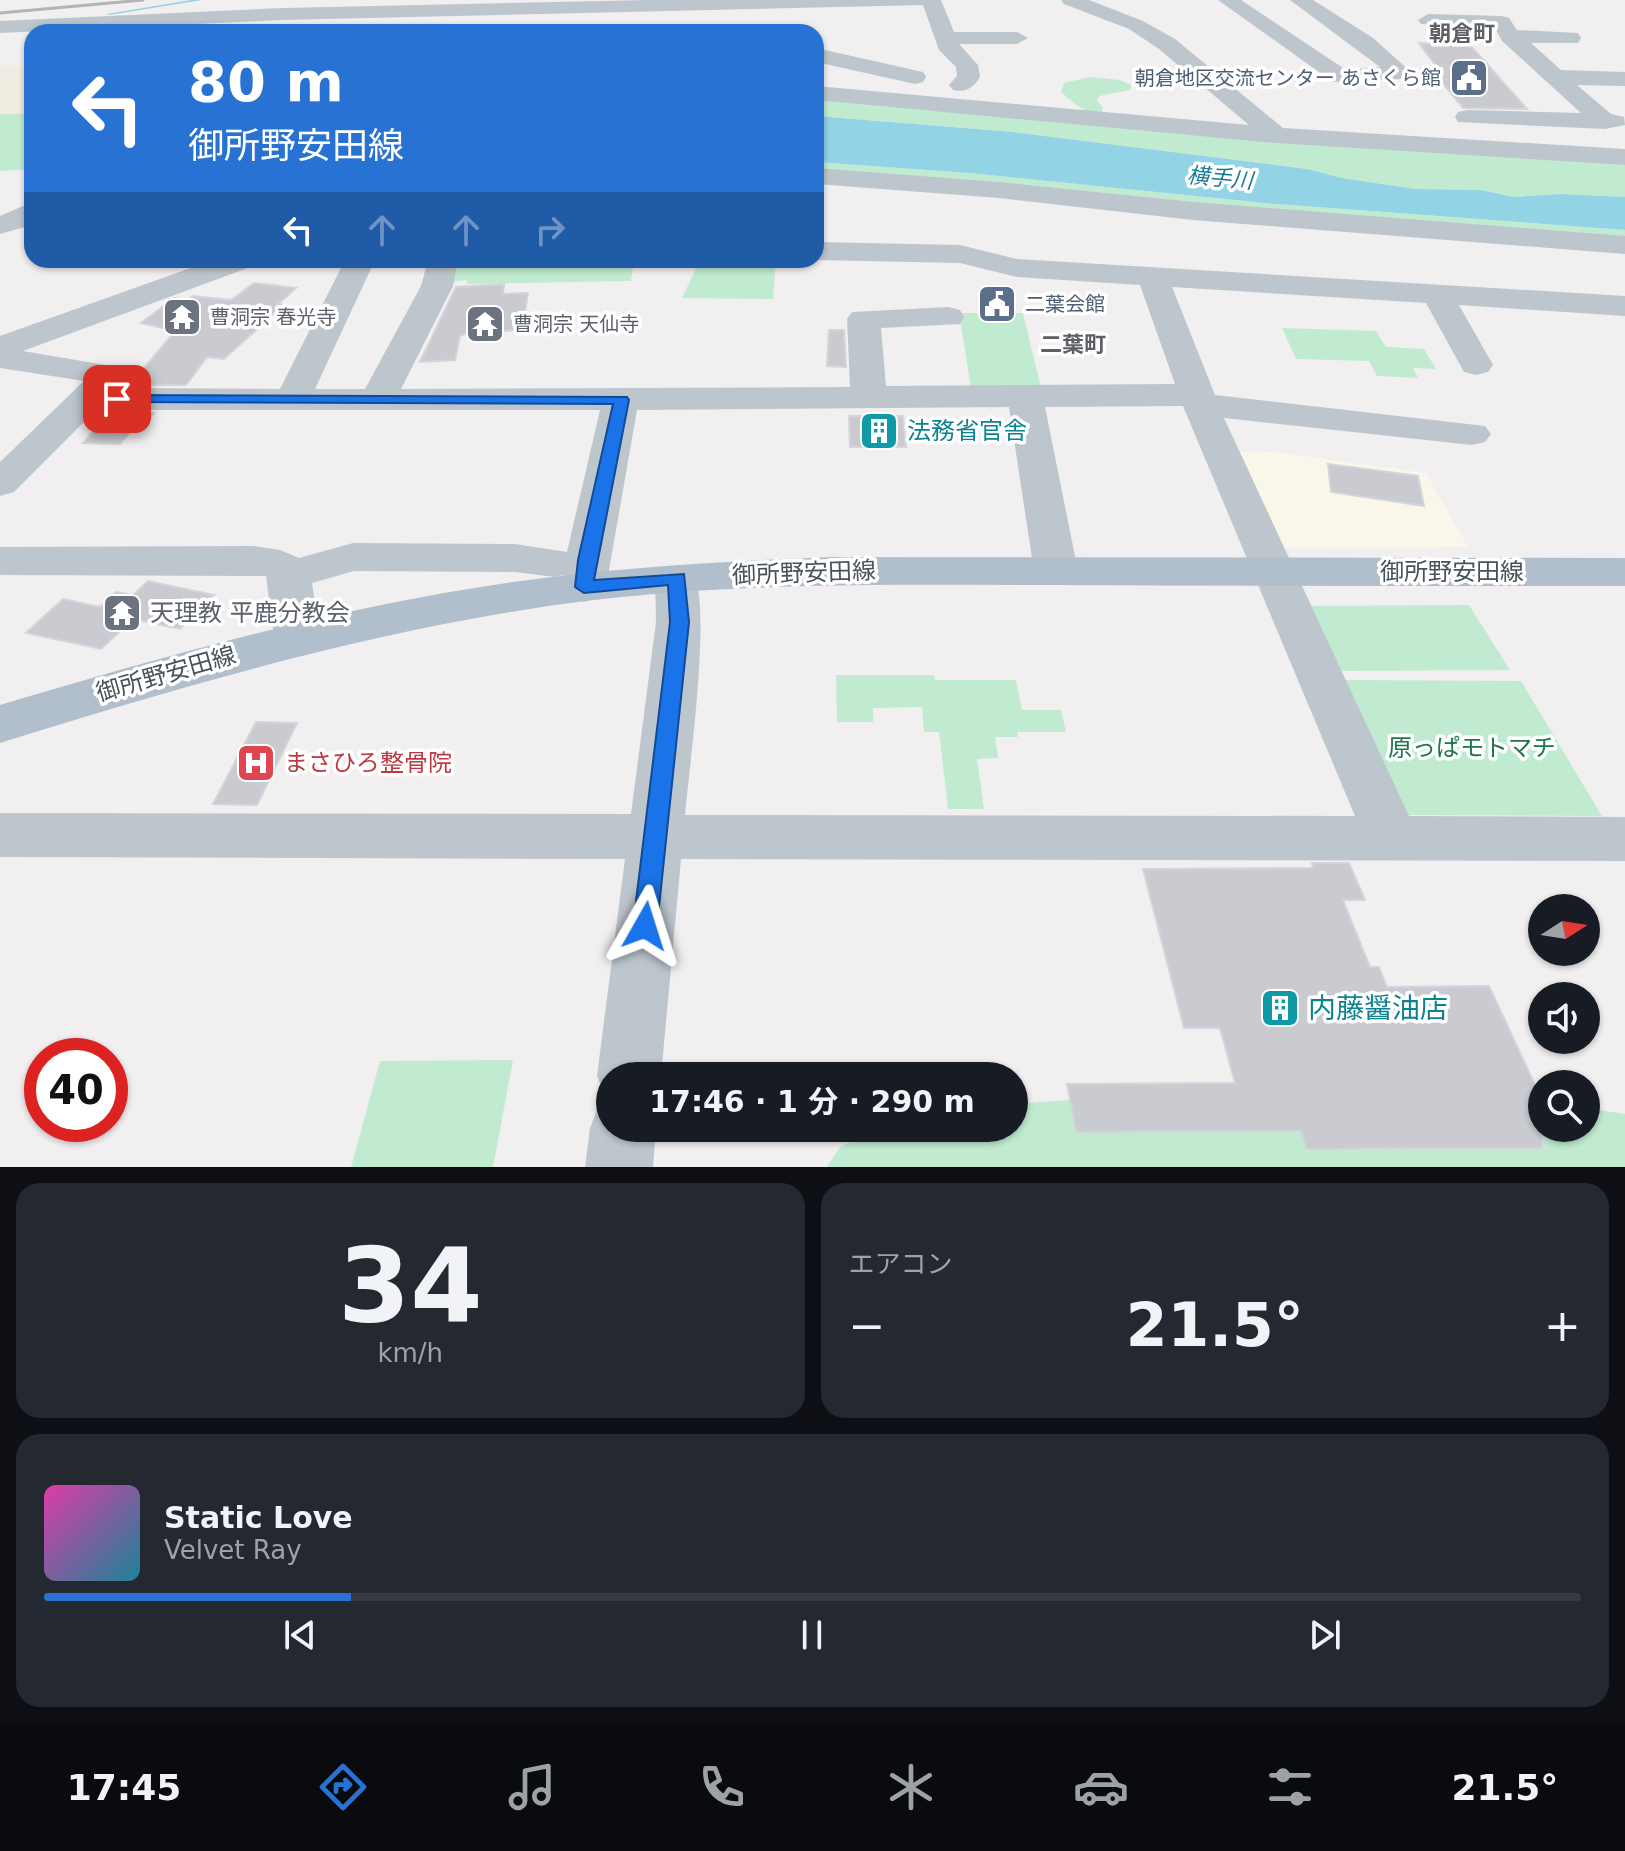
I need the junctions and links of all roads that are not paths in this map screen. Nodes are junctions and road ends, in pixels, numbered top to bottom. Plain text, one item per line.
1 (896, 0) edge
2 (919, 0) edge
3 (931, 0) edge
4 (1071, 0) edge
5 (1228, 0) edge
6 (1300, 0) edge
7 (608, 4) edge
8 (656, 9) junction
9 (1428, 20) dead end
10 (57, 24) edge
11 (584, 24) edge
12 (676, 24) edge
13 (1136, 25) junction
14 (22, 26) edge
15 (0, 27) edge
16 (1090, 31) dead end
17 (1510, 36) junction
18 (945, 38) junction
19 (1017, 38) dead end
20 (1570, 38) dead end
21 (824, 57) edge
22 (1555, 77) junction
23 (1625, 79) edge
24 (961, 85) junction
25 (824, 94) edge
26 (1467, 117) dead end
27 (1086, 118) junction
28 (1615, 122) edge
29 (1276, 135) junction
30 (1625, 157) edge
31 (824, 177) edge
32 (24, 217) edge
33 (0, 225) edge
34 (1625, 245) edge
35 (1137, 252) junction
36 (825, 258) edge
37 (221, 268) edge
38 (356, 268) edge
39 (441, 268) edge
40 (1437, 294) junction
41 (1625, 306) edge
42 (0, 316) edge
43 (948, 317) dead end
44 (8, 348) edge
45 (1476, 365) dead end
46 (1025, 396) junction
47 (869, 397) junction
48 (88, 399) junction
49 (292, 400) junction
50 (621, 400) junction
51 (1200, 400) junction
52 (377, 401) junction
53 (1472, 434) dead end
54 (0, 484) edge
55 (0, 561) edge
56 (1056, 571) junction
57 (1274, 571) junction
58 (1625, 572) edge
59 (289, 575) junction
60 (570, 575) junction
61 (677, 579) junction
62 (297, 637) junction
63 (0, 724) edge
64 (0, 835) edge
65 (655, 836) junction
66 (1392, 838) junction
67 (1619, 849) edge
68 (631, 1062) edge
69 (622, 1142) edge
70 (619, 1167) edge

1 - 2 street
1 - 8 street
3 - 18 street
4 - 13 street
5 - 6 street
7 - 8 street
7 - 10 street
8 - 11 street
8 - 12 street
9 - 17 street
13 - 16 street
13 - 29 street
14 - 15 street
17 - 20 street
17 - 22 street
18 - 19 street
18 - 24 street
21 - 24 street
22 - 23 street
22 - 28 street
24 - 27 street
25 - 27 street
26 - 28 street
27 - 29 street
29 - 30 street
31 - 34 street
32 - 33 street
35 - 36 street
35 - 40 street
35 - 51 street
37 - 44 street
38 - 49 street
39 - 52 street
40 - 41 street
40 - 45 street
42 - 44 street
43 - 47 street
44 - 48 street
46 - 47 street
46 - 51 street
46 - 56 street
47 - 50 street
48 - 49 street
48 - 54 street
49 - 52 street
50 - 52 street
50 - 60 street
51 - 53 street
51 - 57 street
55 - 59 street
56 - 57 main road, 御所野安田線
56 - 61 main road, 御所野安田線
57 - 58 main road, 御所野安田線
57 - 66 street
59 - 60 street
59 - 62 street
60 - 61 main road, 御所野安田線
60 - 62 main road, 御所野安田線
61 - 65 street
62 - 63 main road, 御所野安田線
64 - 65 street
65 - 66 street
65 - 68 street
66 - 67 street
69 - 70 street

